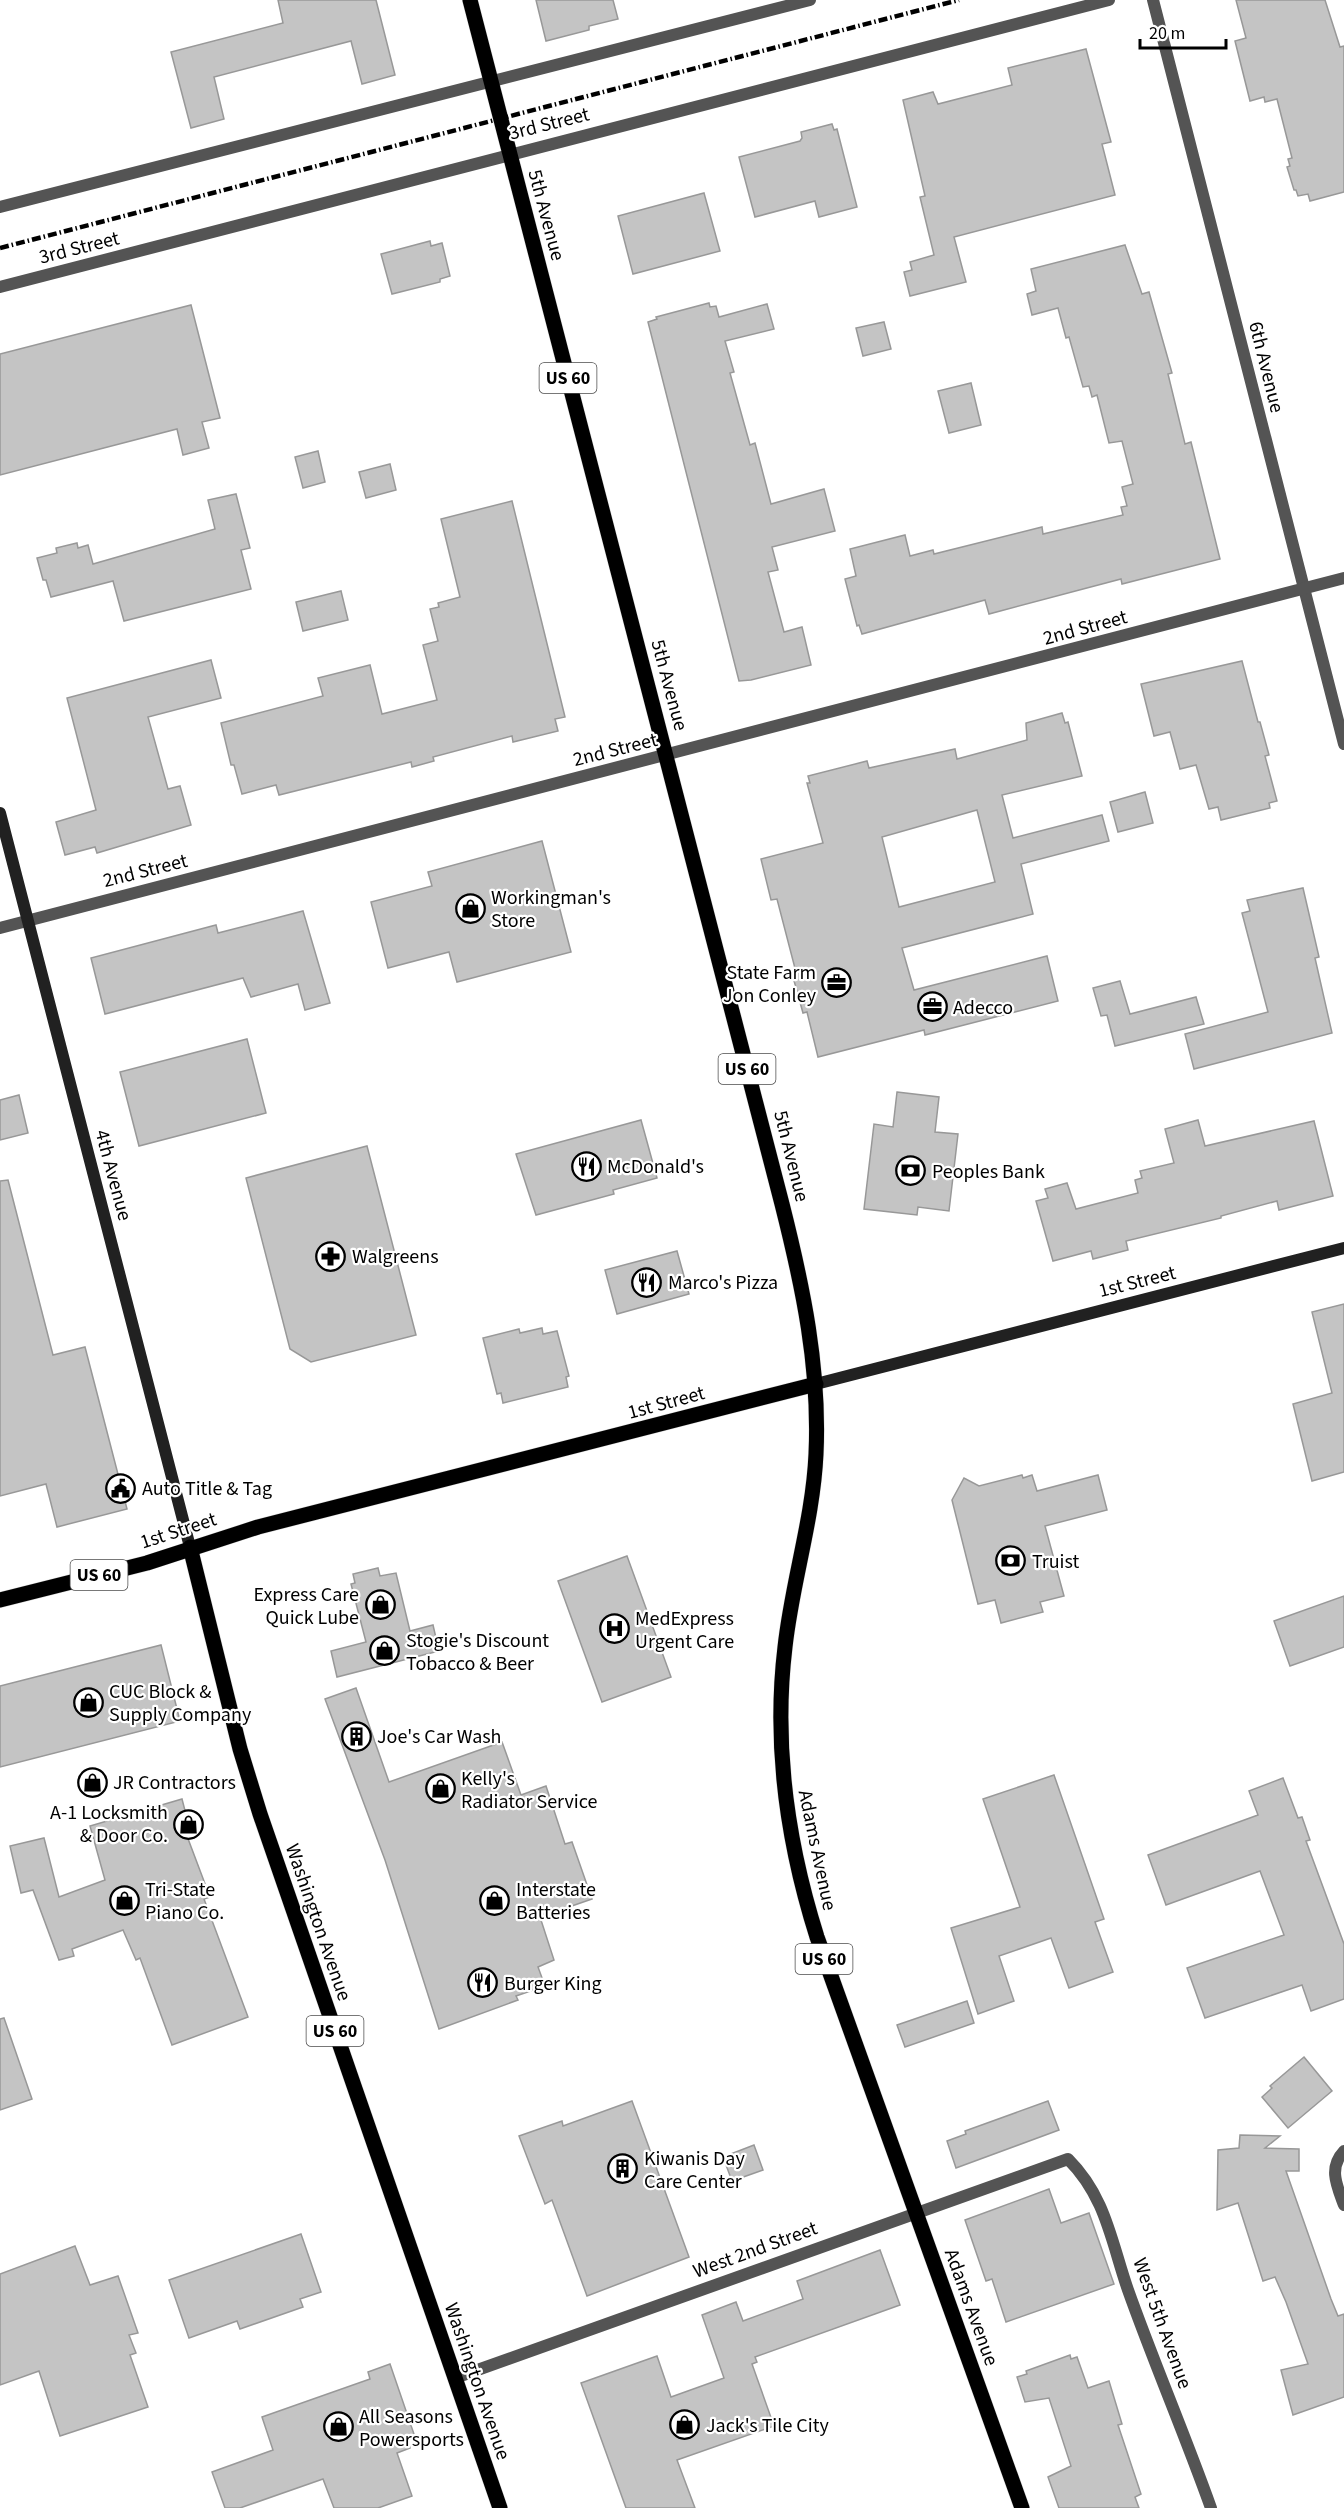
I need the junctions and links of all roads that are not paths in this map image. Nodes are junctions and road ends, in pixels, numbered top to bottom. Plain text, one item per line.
1 (470, 0) edge
2 (810, 0) edge
3 (1109, 0) edge
4 (1153, 0) edge
5 (491, 82) junction
6 (509, 153) junction
7 (0, 207) edge
8 (0, 287) edge
9 (1344, 578) edge
10 (1304, 589) junction
11 (1344, 744) edge
12 (667, 756) junction
13 (0, 813) edge
14 (28, 920) junction
15 (0, 928) edge
16 (1344, 1248) edge
17 (816, 1384) junction
18 (190, 1547) junction
19 (0, 1600) edge
20 (1344, 2151) edge
21 (1068, 2158) joint
22 (1344, 2205) edge
23 (916, 2212) junction
24 (455, 2378) junction
25 (500, 2508) edge
26 (1022, 2508) edge
27 (1211, 2508) edge

1 - 5 main road, 5th Avenue / US 60
2 - 5 street
3 - 6 street, 3rd Street
4 - 10 street, 6th Avenue
5 - 6 main road, 5th Avenue / US 60
5 - 7 street
6 - 8 street, 3rd Street
6 - 12 main road, 5th Avenue / US 60
9 - 10 street, 2nd Street
10 - 11 street, 6th Avenue
10 - 12 street, 2nd Street
12 - 14 street, 2nd Street
12 - 17 main road, 5th Avenue / US 60
13 - 14 main road, 4th Avenue
14 - 15 street, 2nd Street
14 - 18 main road, 4th Avenue
16 - 17 main road, 1st Street
17 - 18 main road, 1st Street
17 - 23 main road, Adams Avenue / US 60
18 - 19 main road, 1st Street / US 60
18 - 24 main road, Washington Avenue / US 60
20 - 22 street
21 - 23 street, West 2nd Street
21 - 27 street, West 5th Avenue
23 - 24 street, West 2nd Street
23 - 26 main road, Adams Avenue / US 60
24 - 25 main road, Washington Avenue / US 60

